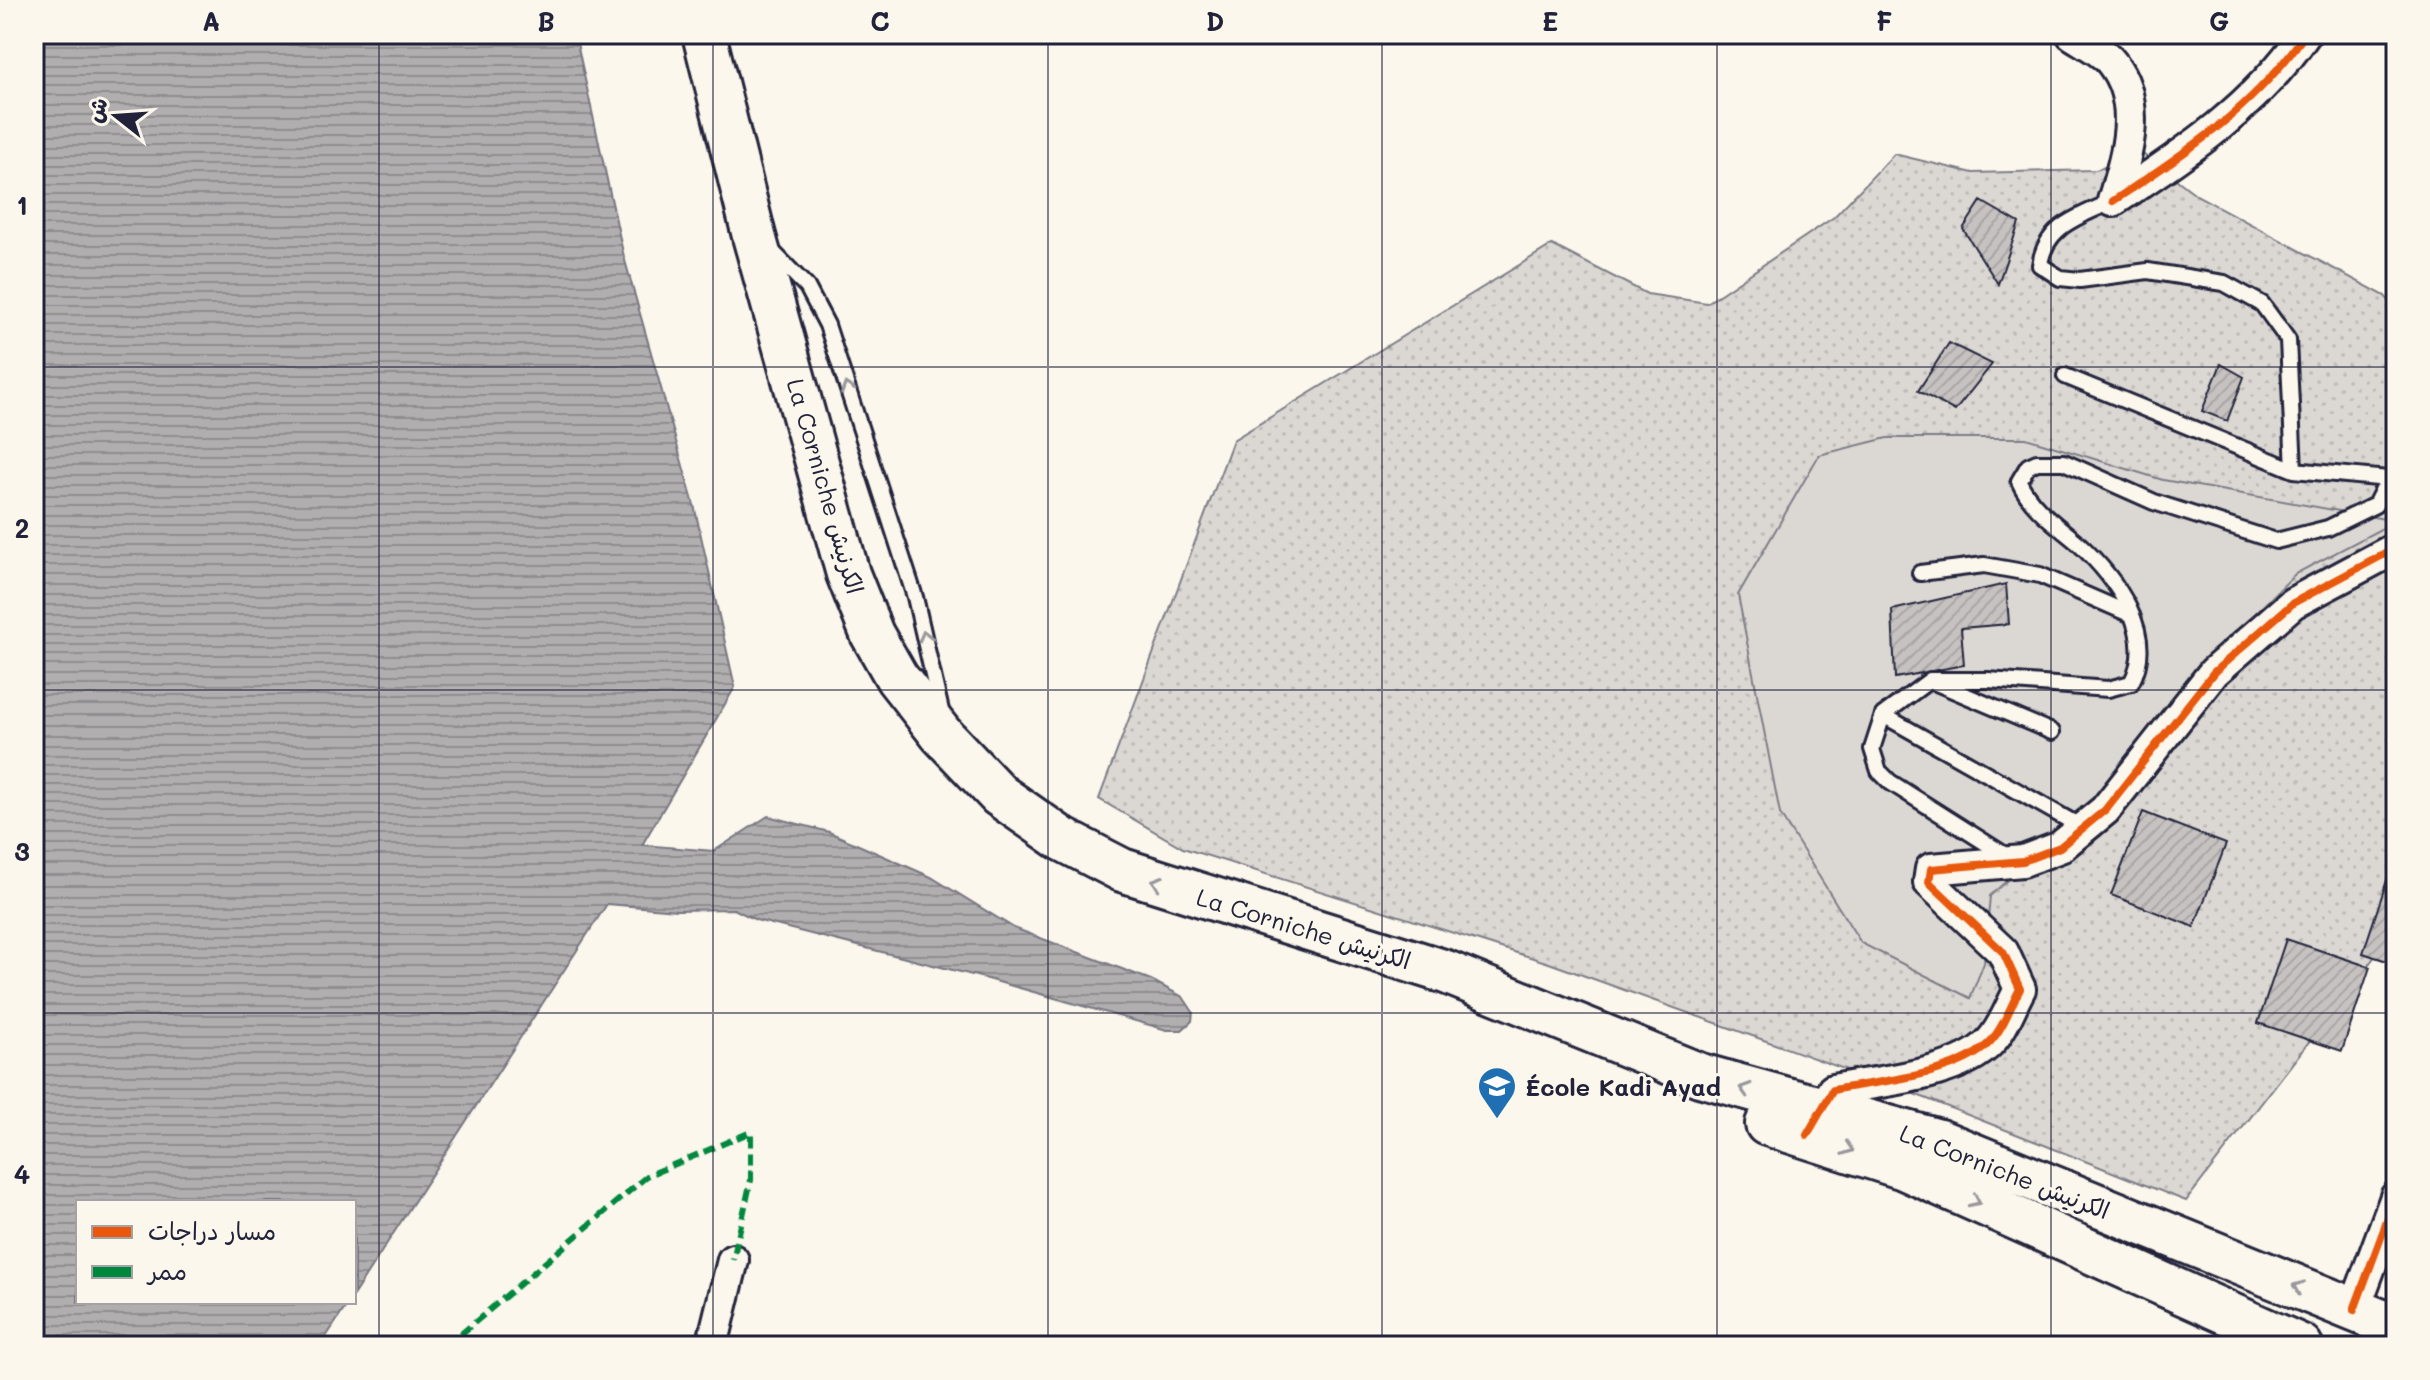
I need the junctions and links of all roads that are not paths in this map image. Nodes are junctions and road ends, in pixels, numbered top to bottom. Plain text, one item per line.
1 (676, 34) edge
2 (704, 34) edge
3 (2072, 34) edge
4 (2305, 34) edge
5 (2113, 201) junction
6 (754, 236) junction
7 (2065, 376) dead end
8 (2294, 470) junction
9 (2392, 478) edge
10 (2396, 548) edge
11 (1920, 573) dead end
12 (2132, 615) junction
13 (1930, 680) junction
14 (1883, 715) junction
15 (2052, 732) dead end
16 (941, 734) junction
17 (2083, 828) junction
18 (2015, 862) junction
19 (1814, 1122) junction
20 (2396, 1197) edge
21 (733, 1260) dead end
22 (2354, 1310) junction
23 (2396, 1327) edge
24 (712, 1346) edge
25 (2301, 1346) edge

1 - 19 main road, La Corniche الكرنيش
2 - 6 main road, La Corniche الكرنيش
3 - 5 street
4 - 5 street
5 - 8 lane
6 - 16 main road, La Corniche الكرنيش
16 -> 6 lane
7 - 8 lane
8 - 9 lane
9 - 12 lane
10 - 17 street
11 - 12 lane
12 - 13 lane
13 - 14 lane
13 - 15 lane
14 - 17 lane
14 - 18 lane
19 -> 16 main road, La Corniche الكرنيش
17 - 18 street
18 - 19 street
22 -> 19 main road, La Corniche الكرنيش
19 -> 25 main road, La Corniche الكرنيش
20 - 22 street
21 - 24 street
22 - 23 main road, La Corniche الكرنيش

